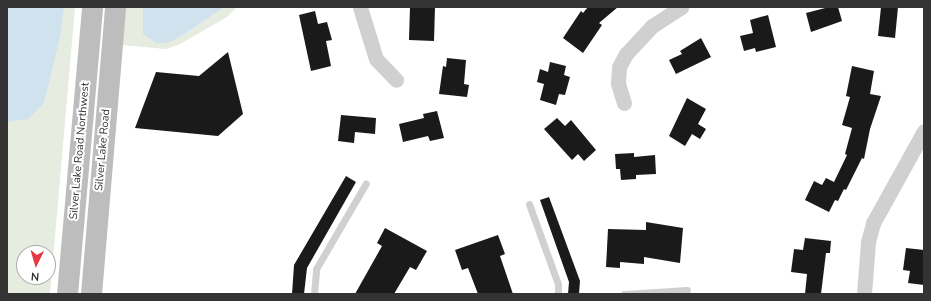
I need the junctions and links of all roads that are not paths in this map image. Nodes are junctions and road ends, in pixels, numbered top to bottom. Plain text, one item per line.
1 (92, 7) edge
2 (115, 7) edge
3 (360, 7) edge
4 (681, 7) edge
5 (396, 80) dead end
6 (624, 104) dead end
7 (924, 131) edge
8 (366, 183) dead end
9 (529, 204) dead end
10 (687, 290) dead end
11 (67, 294) edge
12 (91, 294) edge
13 (314, 294) edge
14 (558, 294) edge
15 (624, 294) edge
16 (864, 294) edge

1 - 11 main road, Silver Lake Road Northwest
2 - 12 main road, Silver Lake Road
3 - 5 street
4 - 6 street
7 - 16 street
8 - 13 lane
9 - 14 lane
10 - 15 lane

